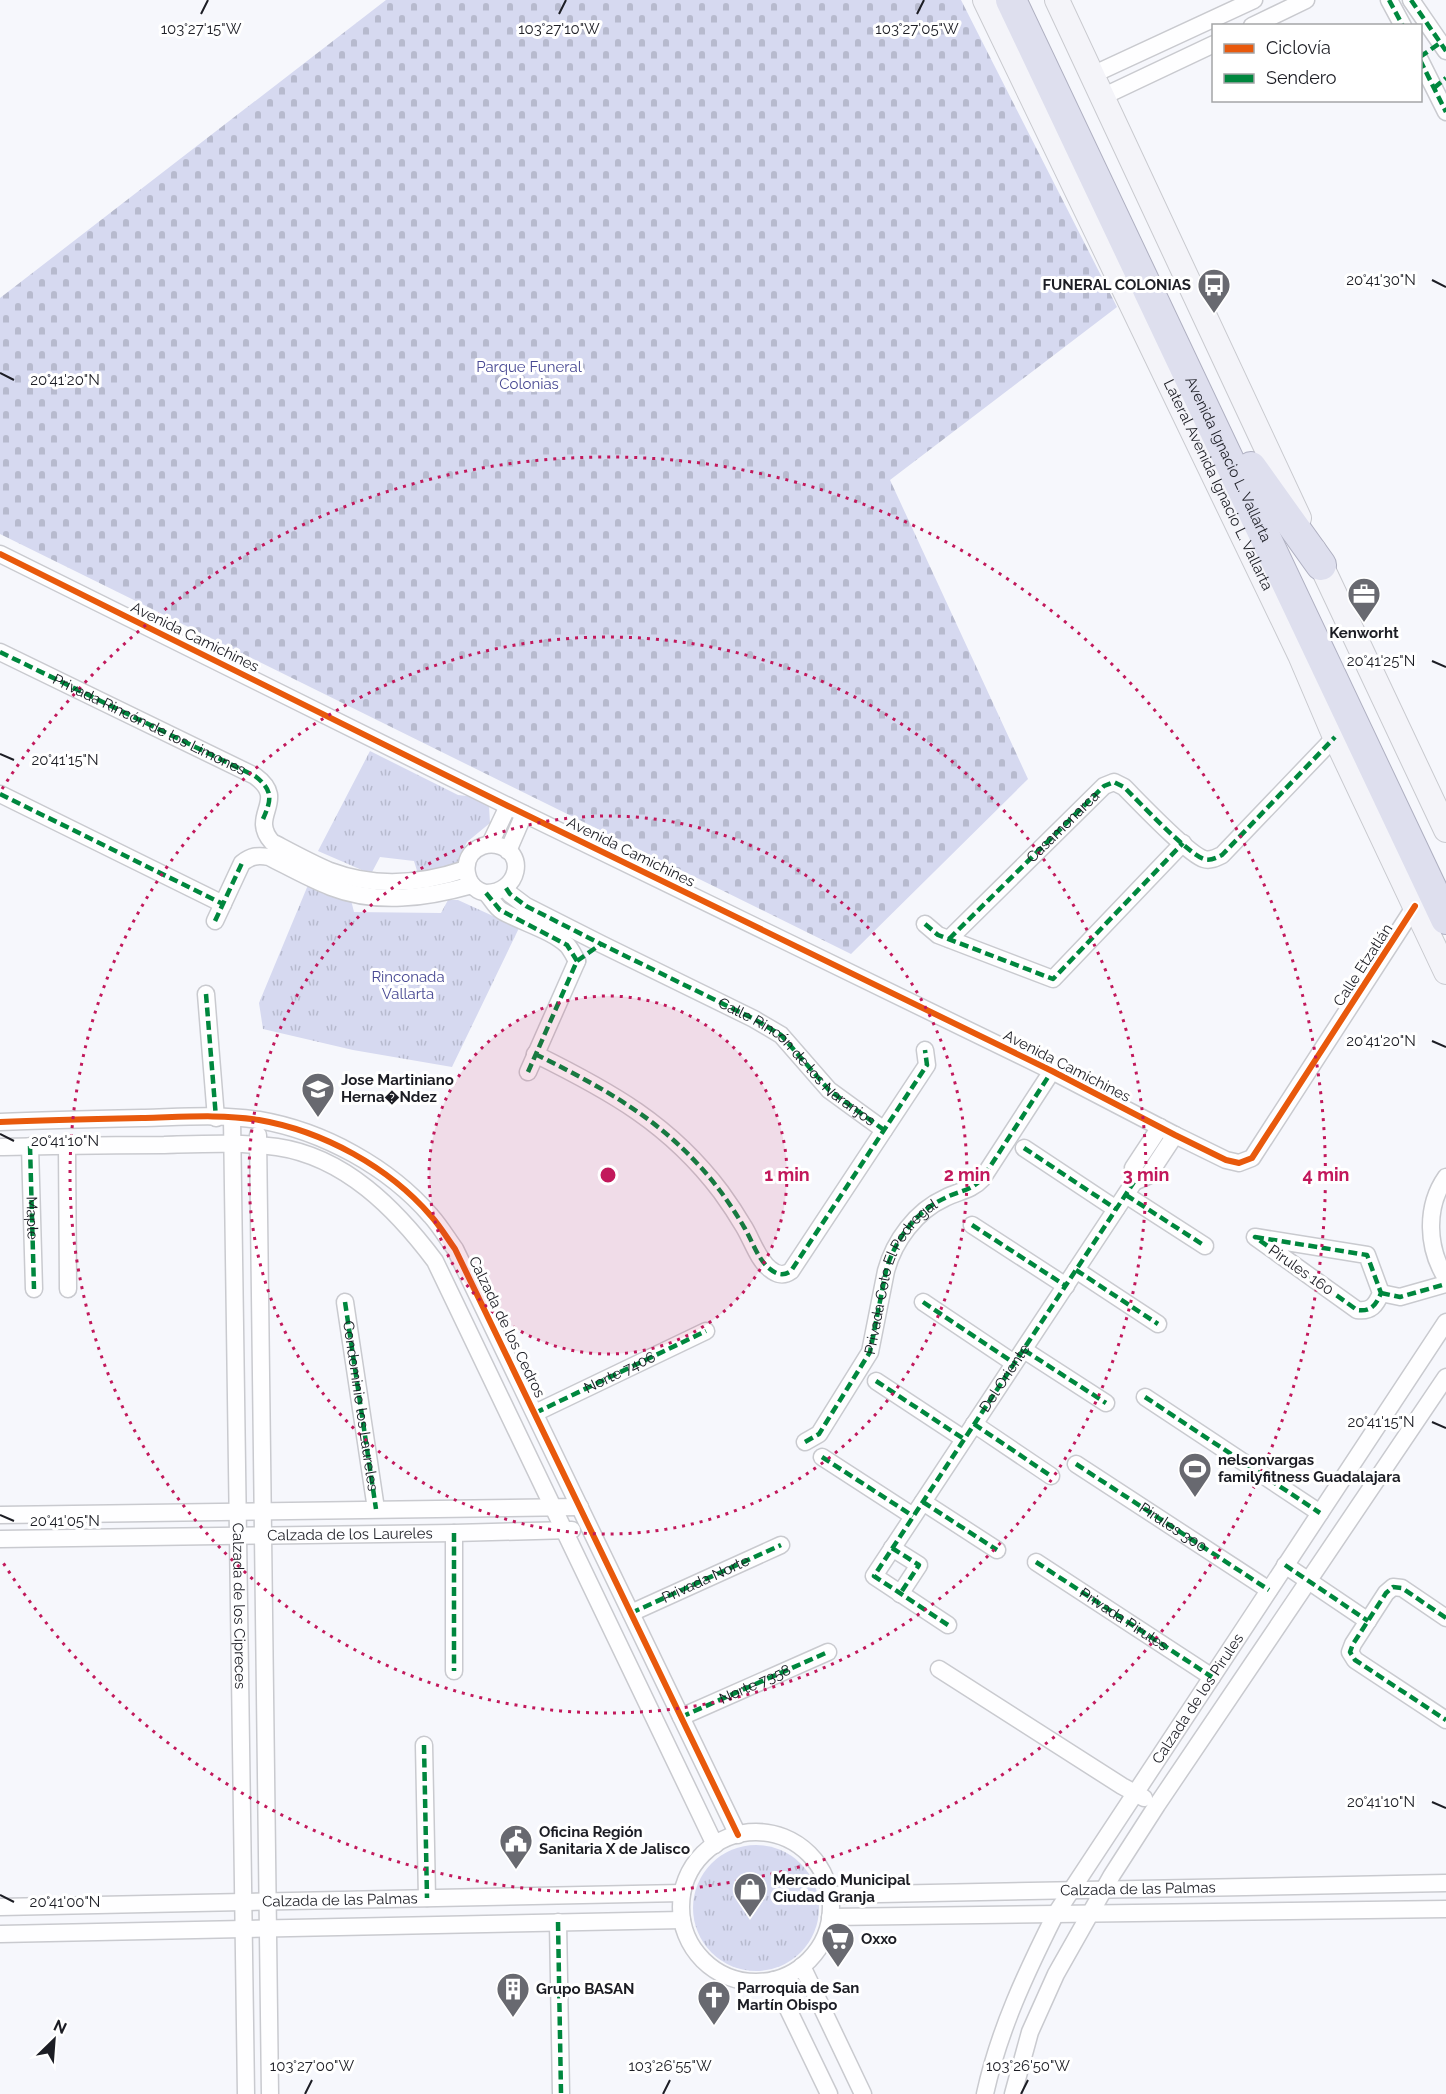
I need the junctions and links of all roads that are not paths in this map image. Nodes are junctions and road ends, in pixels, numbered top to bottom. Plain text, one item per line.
1 (985, 0) edge
2 (1011, 0) edge
3 (1034, 0) edge
4 (1057, 0) edge
5 (1254, 0) edge
6 (1306, 0) edge
7 (1389, 0) edge
8 (1413, 3) edge
9 (1401, 21) edge
10 (1256, 24) edge
11 (1212, 45) edge
12 (1443, 47) edge
13 (1422, 58) edge
14 (1422, 61) edge
15 (1092, 75) junction
16 (1440, 83) edge
17 (1102, 97) junction
18 (1446, 112) edge
19 (1251, 467) junction
20 (0, 554) edge
21 (1277, 560) junction
22 (1321, 565) junction
23 (0, 652) edge
24 (1300, 655) junction
25 (1335, 737) junction
26 (0, 794) edge
27 (508, 806) junction
28 (524, 814) junction
29 (1446, 830) edge
30 (1183, 843) junction
31 (490, 844) junction
32 (508, 851) junction
33 (299, 864) junction
34 (475, 882) junction
35 (1446, 882) edge
36 (506, 888) junction
37 (223, 904) junction
38 (1415, 906) junction
39 (1446, 919) edge
40 (215, 921) dead end
41 (546, 924) junction
42 (926, 924) dead end
43 (949, 939) junction
44 (601, 944) junction
45 (577, 961) junction
46 (1446, 972) edge
47 (206, 994) dead end
48 (925, 1050) dead end
49 (535, 1054) junction
50 (528, 1071) dead end
51 (1053, 1071) junction
52 (224, 1118) junction
53 (258, 1120) junction
54 (0, 1122) edge
55 (884, 1130) junction
56 (1167, 1131) junction
57 (233, 1144) junction
58 (258, 1145) junction
59 (30, 1146) junction
60 (67, 1146) junction
61 (0, 1147) edge
62 (1024, 1148) dead end
63 (1252, 1158) joint
64 (1446, 1177) edge
65 (1130, 1188) junction
66 (1116, 1209) junction
67 (972, 1225) dead end
68 (1205, 1246) dead end
69 (1076, 1270) junction
70 (1446, 1278) edge
71 (1446, 1284) edge
72 (1066, 1286) junction
73 (34, 1289) dead end
74 (68, 1289) dead end
75 (1382, 1293) junction
76 (345, 1302) dead end
77 (923, 1302) dead end
78 (1446, 1322) edge
79 (1158, 1324) dead end
80 (706, 1331) dead end
81 (1019, 1357) junction
82 (1446, 1377) edge
83 (876, 1381) dead end
84 (1145, 1396) dead end
85 (1106, 1403) dead end
86 (535, 1413) junction
87 (974, 1424) junction
88 (545, 1434) junction
89 (964, 1439) junction
90 (805, 1442) dead end
91 (525, 1448) junction
92 (822, 1457) dead end
93 (1076, 1464) dead end
94 (1052, 1476) dead end
95 (553, 1507) junction
96 (580, 1507) junction
97 (376, 1509) junction
98 (408, 1509) junction
99 (918, 1509) junction
100 (264, 1511) junction
101 (237, 1512) junction
102 (1320, 1513) junction
103 (0, 1515) edge
104 (591, 1529) junction
105 (564, 1530) junction
106 (454, 1533) junction
107 (408, 1534) junction
108 (237, 1535) junction
109 (264, 1535) junction
110 (0, 1539) edge
111 (781, 1545) dead end
112 (892, 1548) junction
113 (997, 1551) dead end
114 (1036, 1562) dead end
115 (1286, 1565) junction
116 (1309, 1581) junction
117 (1269, 1590) junction
118 (900, 1593) junction
119 (631, 1613) junction
120 (1446, 1618) edge
121 (1368, 1620) junction
122 (948, 1625) dead end
123 (828, 1652) dead end
124 (939, 1669) dead end
125 (454, 1671) dead end
126 (1212, 1677) junction
127 (681, 1718) junction
128 (1446, 1720) edge
129 (424, 1745) dead end
130 (1135, 1793) junction
131 (1157, 1805) junction
132 (738, 1835) junction
133 (715, 1845) junction
134 (1446, 1883) edge
135 (1413, 1884) junction
136 (1071, 1891) junction
137 (1103, 1891) junction
138 (682, 1893) junction
139 (829, 1895) junction
140 (427, 1898) junction
141 (243, 1902) junction
142 (268, 1902) junction
143 (0, 1907) edge
144 (1414, 1909) junction
145 (1446, 1909) edge
146 (1055, 1915) junction
147 (1089, 1915) junction
148 (830, 1917) junction
149 (682, 1920) junction
150 (558, 1922) junction
151 (243, 1929) junction
152 (268, 1929) junction
153 (0, 1934) edge
154 (802, 1966) junction
155 (774, 1980) junction
156 (561, 2093) edge
157 (246, 2094) edge
158 (270, 2094) edge
159 (829, 2094) edge
160 (863, 2094) edge
161 (985, 2094) edge
162 (1013, 2094) edge

1 - 24 street, Lateral Avenida Ignacio L. Vallarta
2 - 21 highway, Avenida Ignacio L. Vallarta
3 - 19 highway, Avenida Ignacio L. Vallarta
4 - 15 street
5 - 15 street
6 - 10 street
7 - 9 street
8 - 9 street
8 - 12 street
11 - 17 street
12 - 13 street
14 - 16 street
15 - 17 street
16 - 18 street
17 - 22 street
19 - 22 highway
19 - 35 highway, Avenida Ignacio L. Vallarta
20 - 27 street, Avenida Camichines
21 - 24 highway
21 - 39 highway, Avenida Ignacio L. Vallarta
22 - 29 street
23 - 33 street, Privada Rincón de los Limones
24 - 25 street, Lateral Avenida Ignacio L. Vallarta
25 - 30 street, Casamonarca
25 - 38 street, Lateral Avenida Ignacio L. Vallarta
26 - 37 street
27 - 28 street, Avenida Camichines
27 - 31 street
28 - 32 street
28 - 51 street, Avenida Camichines
30 - 43 street
30 - 43 street, Casamonarca
31 - 32 street
31 - 34 street
32 - 36 street
33 - 34 street
33 - 37 street
34 - 36 street
34 - 41 street
36 - 41 street, Calle Rincón de los Naranjos
37 - 40 street
38 - 46 street, Lateral Avenida Ignacio L. Vallarta
38 - 63 street, Calle Etzatlán
41 - 44 street, Calle Rincón de los Naranjos
41 - 45 street
42 - 43 street
44 - 45 street
44 - 55 street, Calle Rincón de los Naranjos
45 - 49 street
47 - 52 street, Calzada de los Cipreces
48 - 55 street
49 - 50 street
49 - 55 street, Calle Rincón de los Naranjos
51 - 56 street, Avenida Camichines
51 - 90 street, Privada Coto El Pedregal
52 - 53 street, Calzada de los Cedros
52 - 54 street, Calzada de los Cedros
52 - 57 street, Calzada de los Cipreces
53 - 58 street, Calzada de los Cipreces
53 - 86 street, Calzada de los Cedros
56 - 63 street, Avenida Camichines
56 - 65 street, Del Oriente
57 - 58 street
57 - 60 street
57 - 101 street, Calzada de los Cipreces
58 - 91 street
58 - 100 street, Calzada de los Cipreces
59 - 60 street
59 - 61 street
59 - 73 street, Maple
60 - 74 street
62 - 66 street
64 - 70 street
65 - 66 street, Del Oriente
65 - 68 street
66 - 69 street, Del Oriente
67 - 72 street
69 - 72 street, Del Oriente
69 - 79 street
71 - 75 street
72 - 81 street, Del Oriente
75 - 75 street, Pirules 160
76 - 97 street, Condominio los Laureles
77 - 81 street
78 - 102 street, Calzada de los Pirules
80 - 86 street, Norte 7406
81 - 85 street
81 - 87 street, Del Oriente
82 - 116 street, Calzada de los Pirules
83 - 89 street
84 - 102 street
86 - 88 street, Calzada de los Cedros
87 - 89 street, Del Oriente
87 - 94 street
88 - 91 street
88 - 96 street, Calzada de los Cedros
89 - 99 street, Del Oriente
91 - 95 street
92 - 99 street
93 - 117 street, Pirules 300
95 - 96 street, Calzada de los Laureles
95 - 98 street, Calzada de los Laureles
95 - 105 street
96 - 104 street, Calzada de los Cedros
97 - 98 street, Calzada de los Laureles
97 - 100 street, Calzada de los Laureles
98 - 107 street
99 - 112 street, Del Oriente
99 - 113 street
100 - 101 street, Calzada de los Laureles
100 - 109 street, Calzada de los Cipreces
101 - 103 street, Calzada de los Laureles
101 - 108 street, Calzada de los Cipreces
102 - 115 street, Calzada de los Pirules
104 - 105 street, Calzada de los Laureles
104 - 119 street, Calzada de los Cedros
105 - 106 street, Calzada de los Laureles
105 - 133 street
106 - 107 street, Calzada de los Laureles
106 - 125 street
107 - 109 street, Calzada de los Laureles
108 - 109 street, Calzada de los Laureles
108 - 110 street, Calzada de los Laureles
108 - 141 street, Calzada de los Cipreces
109 - 142 street, Calzada de los Cipreces
111 - 119 street, Privada Norte
112 - 118 street, Del Oriente
112 - 118 street
114 - 126 street, Privada Pirules
115 - 116 street
115 - 117 street, Calzada de los Pirules
116 - 121 street
116 - 131 street, Calzada de los Pirules
117 - 126 street, Calzada de los Pirules
118 - 122 street
119 - 127 street, Calzada de los Cedros
120 - 121 street
121 - 128 street
123 - 127 street, Norte 7358
124 - 130 street
126 - 130 street, Calzada de los Pirules
127 - 132 street, Calzada de los Cedros
129 - 140 street
130 - 131 street
130 - 136 street, Calzada de los Pirules
131 - 137 street, Calzada de los Pirules
132 - 133 street
132 - 139 street
133 - 138 street
134 - 135 street, Calzada de las Palmas
135 - 137 street, Calzada de las Palmas
135 - 144 street
136 - 137 street, Calzada de las Palmas
136 - 139 street, Calzada de las Palmas
136 - 146 street, Calzada de los Pirules
137 - 147 street, Calzada de los Pirules
138 - 140 street, Calzada de las Palmas
138 - 149 street
139 - 148 street
140 - 142 street, Calzada de las Palmas
141 - 142 street, Calzada de las Palmas
141 - 143 street, Calzada de las Palmas
141 - 151 street, Calzada de los Cipreces
142 - 152 street, Calzada de los Cipreces
144 - 145 street, Calzada de las Palmas
144 - 147 street, Calzada de las Palmas
146 - 147 street, Calzada de las Palmas
146 - 148 street, Calzada de las Palmas
146 - 161 street, Calzada de los Pirules
147 - 162 street, Calzada de los Pirules
148 - 154 street
149 - 150 street, Calzada de las Palmas
149 - 155 street
150 - 152 street, Calzada de las Palmas
150 - 156 street
151 - 152 street, Calzada de las Palmas
151 - 153 street, Calzada de las Palmas
151 - 157 street, Calzada de los Cipreces
152 - 158 street, Calzada de los Cipreces
154 - 155 street
154 - 160 street
155 - 159 street

